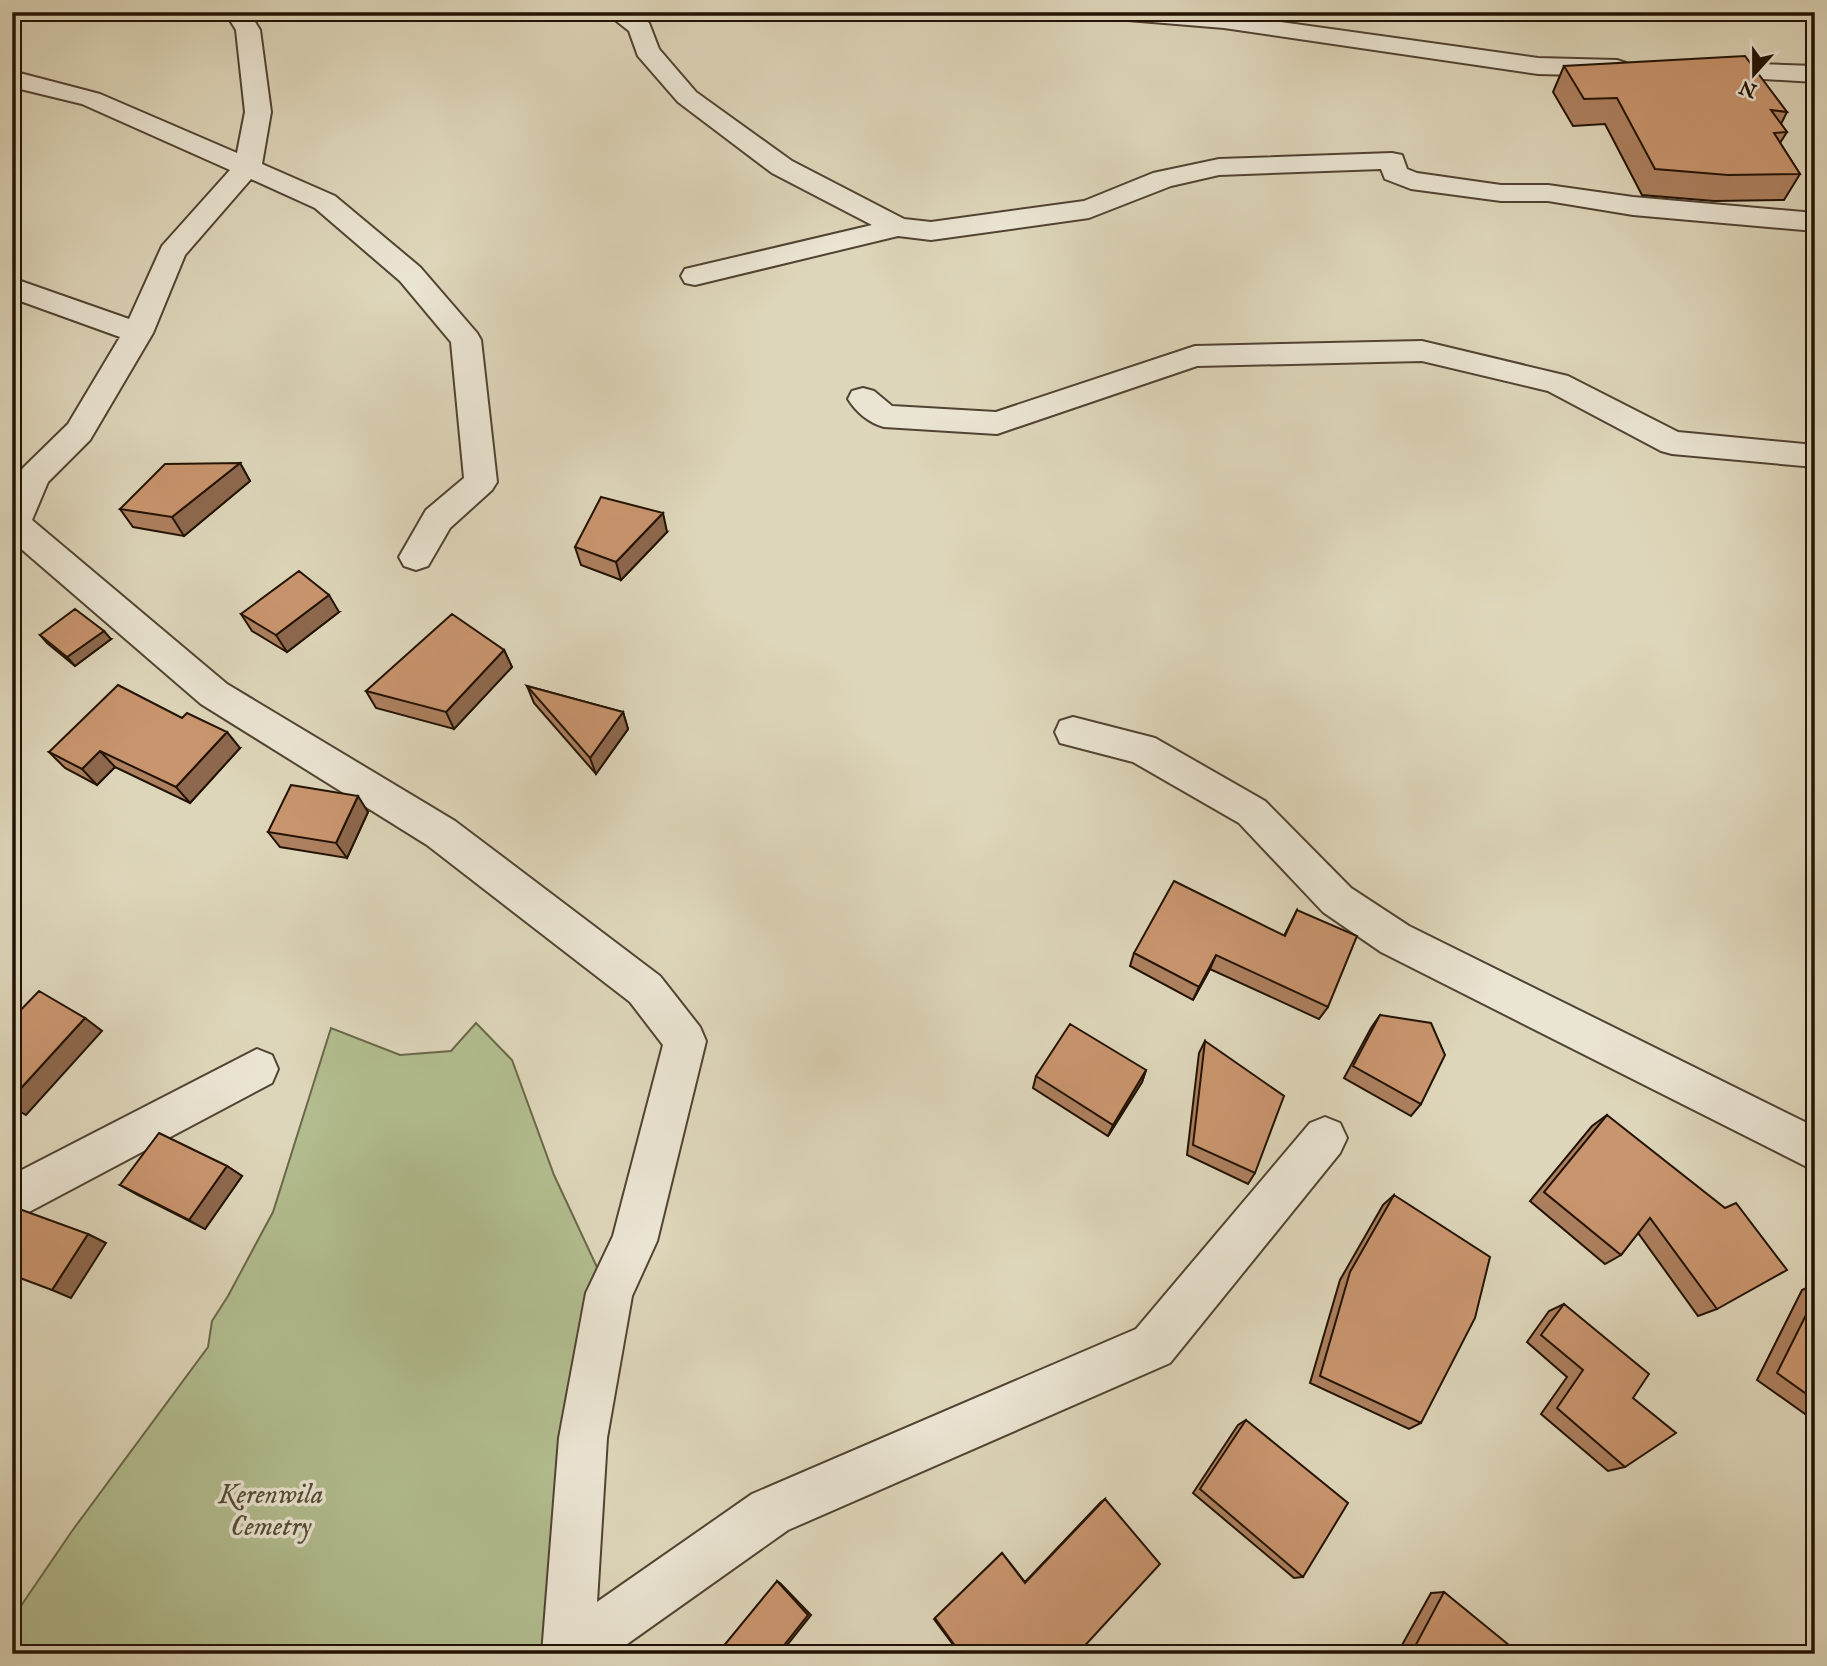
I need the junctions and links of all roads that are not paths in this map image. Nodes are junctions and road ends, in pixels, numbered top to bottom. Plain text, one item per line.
1 (237, 12) edge
2 (617, 12) edge
3 (1116, 12) edge
4 (1635, 68) edge
5 (1677, 69) edge
6 (1815, 74) edge
7 (12, 79) edge
8 (247, 166) junction
9 (1815, 222) edge
10 (898, 227) junction
11 (695, 276) dead end
12 (12, 287) edge
13 (138, 333) junction
14 (863, 399) dead end
15 (1815, 456) edge
16 (14, 522) edge
17 (416, 557) dead end
18 (1073, 732) dead end
19 (257, 1069) dead end
20 (1325, 1138) dead end
21 (1815, 1150) edge
22 (12, 1199) edge
23 (568, 1653) edge

1 - 8 street
2 - 10 street
3 - 4 street
5 - 6 street
7 - 8 street
8 - 13 street
8 - 17 street
9 - 10 street
10 - 11 street
12 - 13 street
13 - 16 street
14 - 15 street
16 - 23 street
18 - 21 street
19 - 22 street
20 - 23 street

